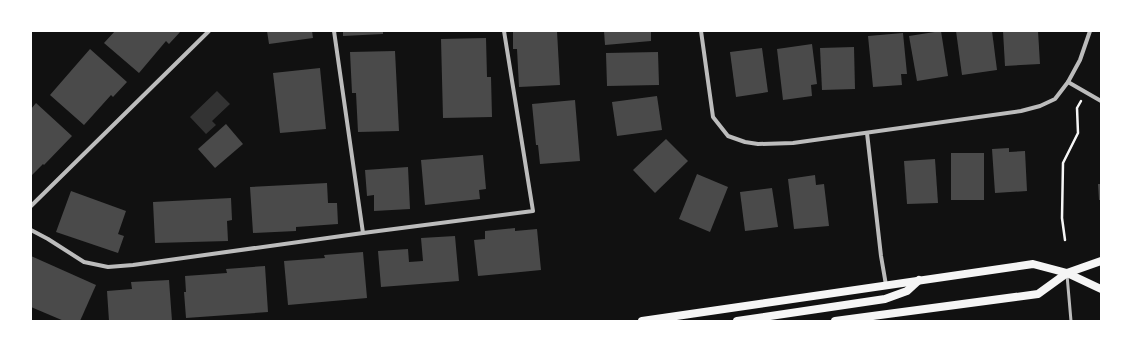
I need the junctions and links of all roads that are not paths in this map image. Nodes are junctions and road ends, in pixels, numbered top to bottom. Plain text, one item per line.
1 (209, 31) edge
2 (334, 31) edge
3 (504, 31) edge
4 (701, 31) edge
5 (1090, 31) edge
6 (1068, 82) junction
7 (1101, 101) edge
8 (867, 133) junction
9 (31, 206) edge
10 (31, 230) edge
11 (363, 233) junction
12 (1101, 261) edge
13 (1067, 274) junction
14 (919, 280) junction
15 (886, 285) junction
16 (1101, 289) edge
17 (642, 321) edge
18 (737, 321) edge
19 (835, 321) edge
20 (1071, 321) edge

1 - 9 street
2 - 11 street
3 - 11 street
4 - 8 street
5 - 6 street
6 - 7 street
6 - 8 street
8 - 15 street
10 - 11 street
12 - 13 main road
13 - 14 main road
13 - 16 main road
13 - 19 main road
13 - 20 lane
14 - 15 main road
14 - 18 main road
15 - 17 main road

